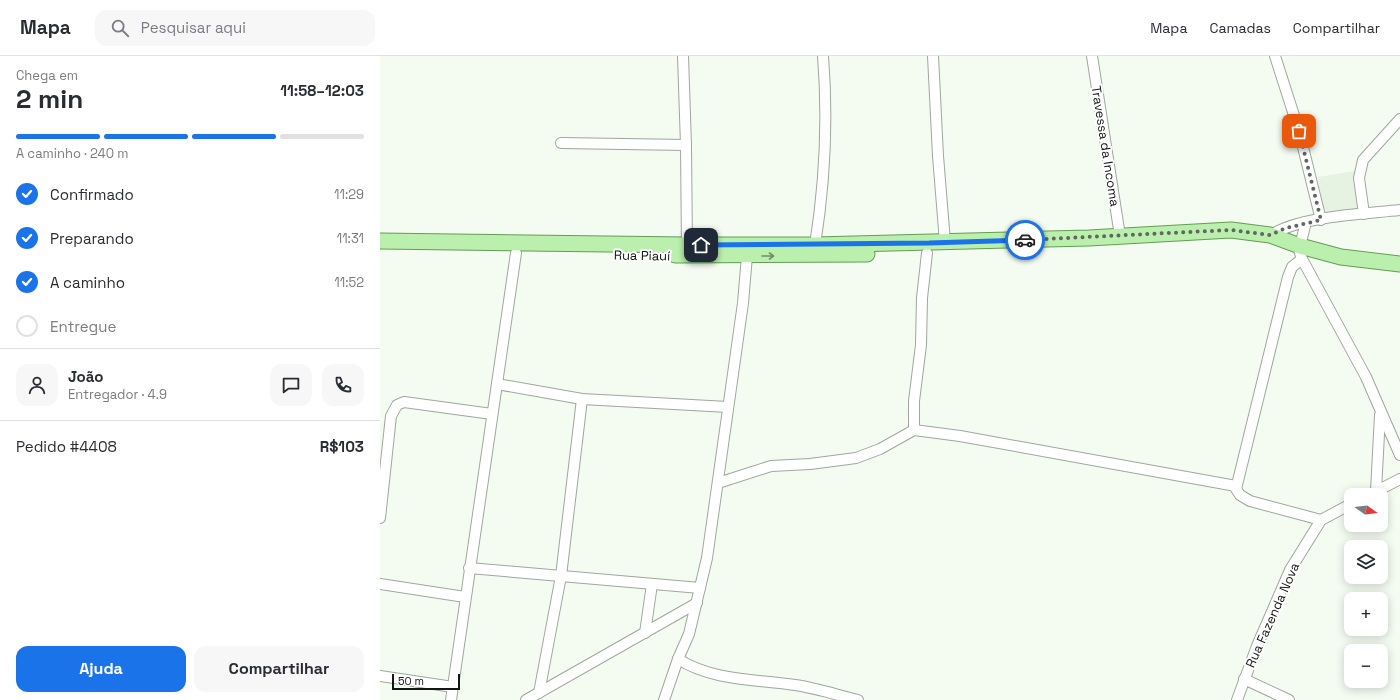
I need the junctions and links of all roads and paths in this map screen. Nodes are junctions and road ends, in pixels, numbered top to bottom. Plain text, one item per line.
1 (683, 56) edge
2 (823, 56) edge
3 (933, 56) edge
4 (1092, 56) edge
5 (1275, 56) edge
6 (1400, 119) edge
7 (561, 143) dead end
8 (686, 145) junction
9 (1400, 210) edge
10 (1364, 214) junction
11 (1321, 220) junction
12 (1306, 222) junction
13 (1120, 236) junction
14 (1266, 238) junction
15 (380, 241) edge
16 (945, 242) junction
17 (815, 245) junction
18 (687, 250) junction
19 (380, 251) edge
20 (1300, 252) junction
21 (516, 253) junction
22 (927, 253) junction
23 (747, 256) junction
24 (1400, 264) edge
25 (1400, 268) edge
26 (497, 384) junction
27 (582, 399) junction
28 (728, 407) junction
29 (1381, 413) junction
30 (492, 414) junction
31 (914, 430) junction
32 (1396, 435) edge
33 (1400, 455) edge
34 (1400, 479) edge
35 (718, 483) junction
36 (1236, 486) junction
37 (1374, 488) edge
38 (1383, 488) edge
39 (1344, 508) edge
40 (380, 518) edge
41 (1321, 520) junction
42 (469, 568) junction
43 (561, 576) junction
44 (380, 584) edge
45 (652, 584) junction
46 (700, 588) junction
47 (465, 597) junction
48 (697, 603) junction
49 (646, 633) junction
50 (678, 658) junction
51 (380, 676) edge
52 (1244, 679) junction
53 (452, 687) junction
54 (539, 692) junction
55 (451, 700) edge
56 (526, 700) edge
57 (664, 700) edge
58 (858, 700) edge
59 (1237, 700) edge
60 (1289, 700) edge

1 - 8 street
2 - 17 street
3 - 16 street
4 - 13 street, Travessa da Incoma
5 - 11 street
6 - 10 street
7 - 8 street
8 - 18 street
9 - 10 street
10 - 11 street
11 - 12 street
12 - 14 street
12 - 20 street
13 - 14 main road, Rua Piauí
13 - 16 main road, Rua Piauí
14 - 20 main road
14 - 22 main road, Rua Piauí
15 - 18 main road
16 - 17 main road, Rua Piauí
17 - 18 main road, Rua Piauí
18 - 21 main road, Rua Piauí
18 - 23 main road, Rua Piauí
19 - 21 main road, Rua Piauí
20 - 24 main road
20 - 25 main road
20 - 29 street
20 - 36 street
21 - 26 street
23 -> 22 main road, Rua Piauí
22 - 31 street
23 - 28 street
26 - 27 street
26 - 30 street
27 - 28 street
27 - 43 street
28 - 35 street
29 - 32 street
29 - 37 street
30 - 40 street
30 - 42 street
31 - 35 street
31 - 36 street
32 - 33 street
34 - 38 street
35 - 46 street
36 - 41 street
39 - 41 street
41 - 52 street, Rua Fazenda Nova
42 - 43 street
42 - 47 street
43 - 45 street
43 - 54 street
44 - 47 street
45 - 46 street
45 - 49 street
46 - 48 street
47 - 53 street
48 - 49 street
48 - 50 street
49 - 54 street
50 - 57 street
50 - 58 street
51 - 53 street
52 - 59 street, Rua Fazenda Nova
52 - 60 street
53 - 55 street
54 - 56 street

